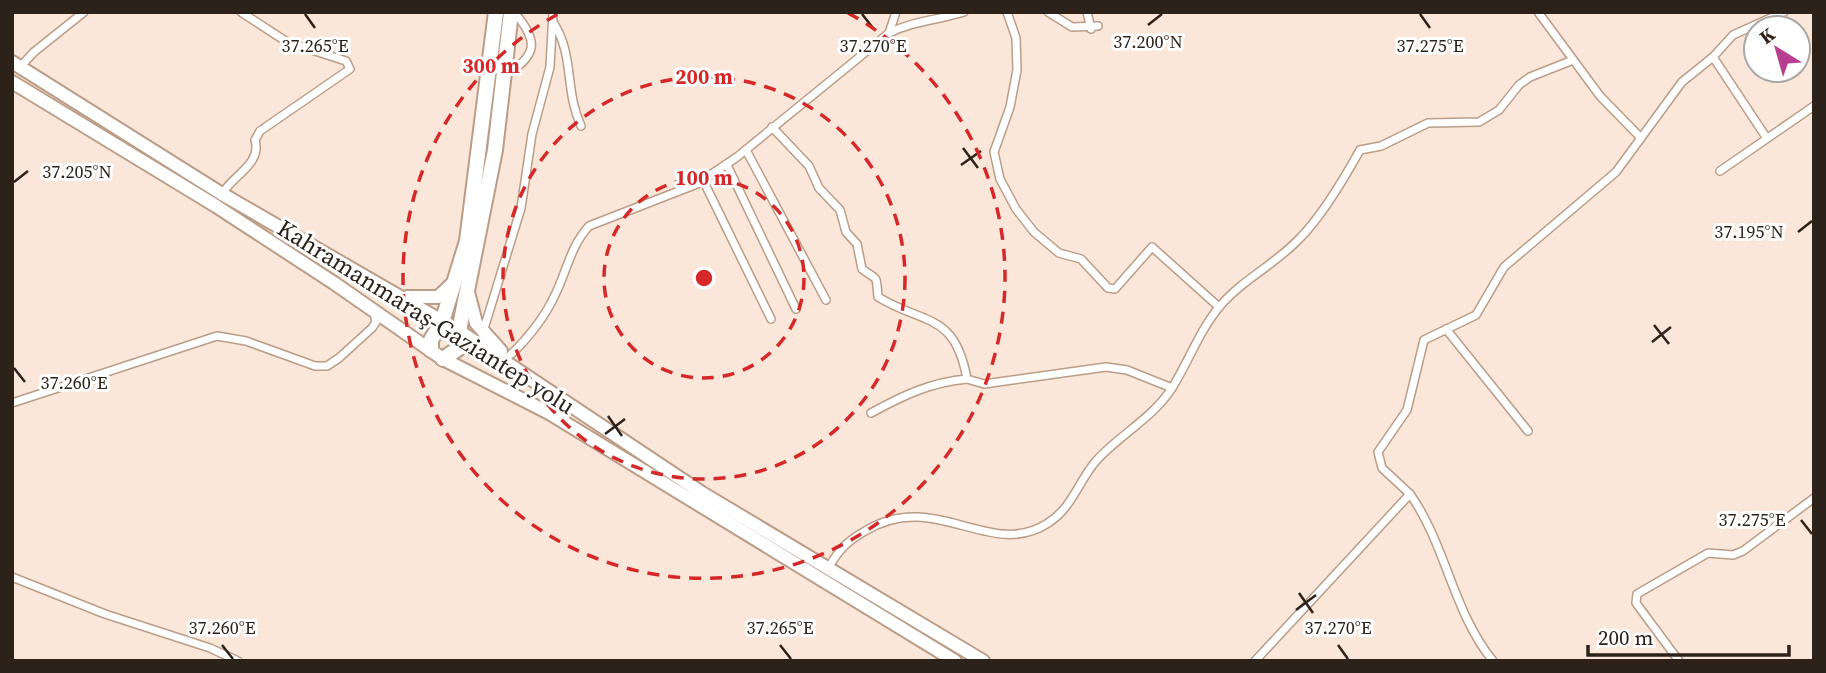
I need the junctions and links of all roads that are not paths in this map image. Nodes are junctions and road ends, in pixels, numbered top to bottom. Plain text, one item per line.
1 (84, 12) edge
2 (241, 12) edge
3 (496, 12) edge
4 (512, 12) edge
5 (553, 12) edge
6 (896, 12) edge
7 (964, 12) edge
8 (1007, 12) edge
9 (1048, 12) edge
10 (1087, 12) edge
11 (1538, 12) edge
12 (1784, 12) edge
13 (553, 22) junction
14 (889, 33) junction
15 (1713, 57) junction
16 (1573, 60) junction
17 (16, 64) edge
18 (504, 76) junction
19 (12, 82) edge
20 (1814, 106) edge
21 (581, 126) dead end
22 (772, 127) junction
23 (1766, 137) junction
24 (1641, 138) junction
25 (746, 150) junction
26 (727, 165) junction
27 (1720, 171) dead end
28 (703, 180) junction
29 (222, 194) junction
30 (457, 278) junction
31 (467, 291) junction
32 (396, 293) junction
33 (825, 300) dead end
34 (1219, 307) junction
35 (371, 308) junction
36 (796, 309) dead end
37 (771, 319) dead end
38 (442, 322) junction
39 (398, 327) junction
40 (372, 328) junction
41 (1446, 329) junction
42 (459, 331) junction
43 (483, 334) junction
44 (437, 354) junction
45 (508, 357) junction
46 (533, 378) junction
47 (967, 379) junction
48 (1172, 388) junction
49 (12, 403) edge
50 (871, 413) dead end
51 (1528, 431) dead end
52 (1410, 494) junction
53 (1814, 498) edge
54 (829, 567) junction
55 (12, 577) edge
56 (238, 661) edge
57 (955, 661) edge
58 (983, 661) edge
59 (1255, 661) edge
60 (1493, 661) edge
61 (1679, 661) edge

1 - 17 street
2 - 29 street
3 - 30 highway
4 - 18 highway
4 - 18 street
5 - 13 street
6 - 14 street
7 - 14 street
8 - 34 street
9 - 10 street
11 - 16 street
12 - 15 street
13 - 21 street
13 - 43 street
14 - 22 street
15 - 23 street
15 - 24 street
16 - 24 street
16 - 34 street
17 - 29 highway, Kahramanmaraş-Gaziantep yolu
18 - 31 highway
19 - 35 highway, Kahramanmaraş-Gaziantep yolu
20 - 23 street
22 - 25 street
22 - 47 street
23 - 27 street
24 - 41 street
25 - 26 street
25 - 33 street
26 - 28 street
26 - 36 street
28 - 37 street
28 - 45 street
29 - 32 highway, Kahramanmaraş-Gaziantep yolu
30 - 32 highway
30 - 38 highway
31 - 42 highway
31 - 43 highway
32 - 38 highway, Kahramanmaraş-Gaziantep yolu
34 - 48 street
35 - 39 highway, Kahramanmaraş-Gaziantep yolu
35 - 40 street
38 - 42 highway, Kahramanmaraş-Gaziantep yolu
38 - 44 highway
39 - 40 street
39 - 44 highway, Kahramanmaraş-Gaziantep yolu
40 - 49 street
41 - 51 street
41 - 52 street
42 - 44 highway
42 - 46 highway, Kahramanmaraş-Gaziantep yolu
43 - 45 highway
44 - 57 highway, Kahramanmaraş-Gaziantep yolu
45 - 46 highway
46 - 54 highway, Kahramanmaraş-Gaziantep yolu
47 - 48 street
47 - 50 street
48 - 54 street
52 - 59 street
52 - 60 street
53 - 61 street
54 - 58 highway, Kahramanmaraş-Gaziantep yolu
55 - 56 street

